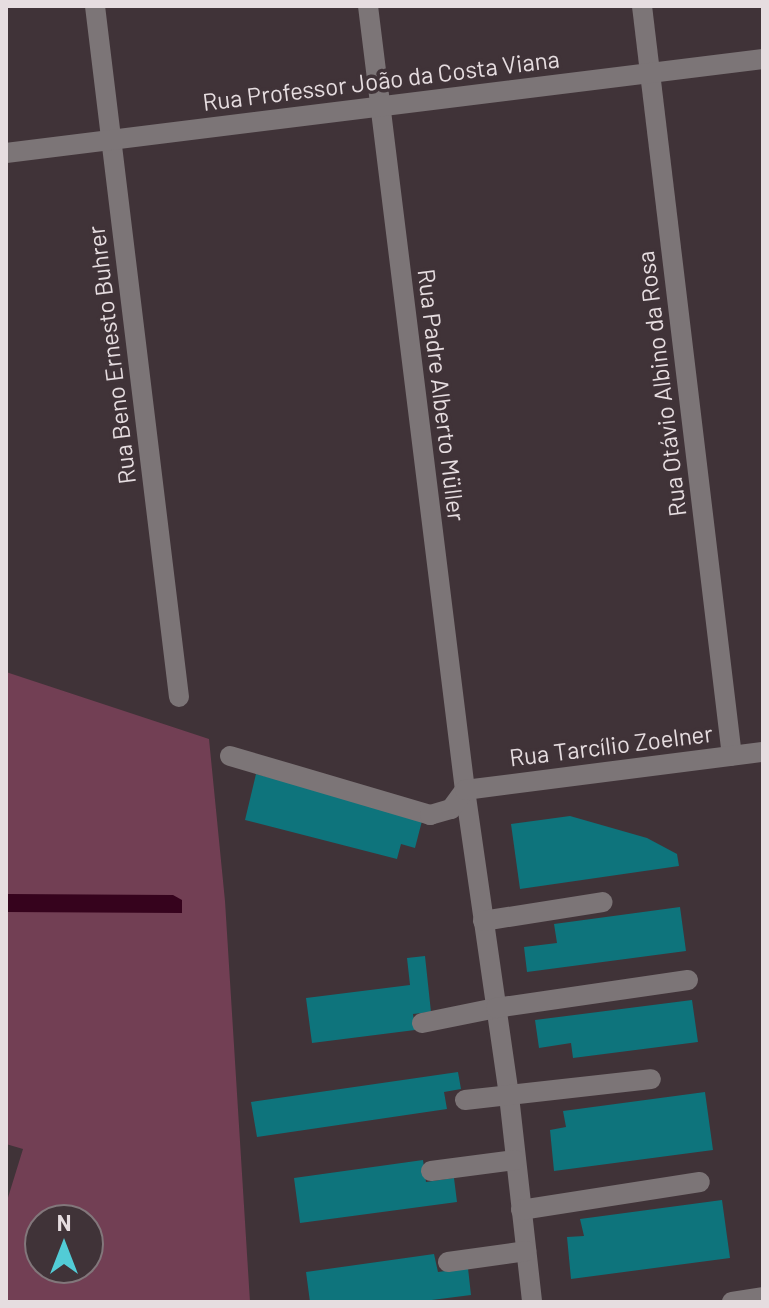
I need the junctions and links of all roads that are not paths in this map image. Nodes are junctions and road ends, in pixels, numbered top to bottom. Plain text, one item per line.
1 (95, 6) edge
2 (368, 6) edge
3 (642, 6) edge
4 (763, 59) edge
5 (650, 73) junction
6 (380, 106) junction
7 (111, 140) junction
8 (6, 153) edge
9 (179, 697) dead end
10 (763, 752) edge
11 (230, 756) dead end
12 (732, 756) junction
13 (465, 790) junction
14 (603, 902) dead end
15 (483, 921) junction
16 (688, 980) dead end
17 (496, 1008) junction
18 (422, 1023) dead end
19 (651, 1079) dead end
20 (509, 1096) junction
21 (465, 1100) dead end
22 (515, 1160) junction
23 (431, 1171) dead end
24 (700, 1182) dead end
25 (521, 1210) junction
26 (526, 1251) junction
27 (448, 1262) dead end
28 (763, 1297) edge
29 (532, 1302) edge
30 (732, 1302) edge

1 - 7 street, Rua Beno Ernesto Buhrer
2 - 6 street, Rua Padre Alberto Müller
3 - 5 street, Rua Otávio Albino da Rosa
4 - 5 street, Rua Professor João da Costa Viana
5 - 6 street, Rua Professor João da Costa Viana
5 - 12 street, Rua Otávio Albino da Rosa
6 - 7 street, Rua Professor João da Costa Viana
6 - 13 street, Rua Padre Alberto Müller
7 - 8 street, Rua Professor João da Costa Viana
7 - 9 street, Rua Beno Ernesto Buhrer
10 - 12 street, Rua Tarcílio Zoelner
11 - 13 street
12 - 13 street, Rua Tarcílio Zoelner
13 - 15 street, Rua Padre Alberto Müller
14 - 15 street
15 - 17 street, Rua Padre Alberto Müller
16 - 17 street
17 - 18 street
17 - 20 street, Rua Padre Alberto Müller
19 - 20 street
20 - 21 street
20 - 22 street, Rua Padre Alberto Müller
22 - 23 street
22 - 25 street, Rua Padre Alberto Müller
24 - 25 street
25 - 26 street, Rua Padre Alberto Müller
26 - 27 street
26 - 29 street, Rua Padre Alberto Müller
28 - 30 street

